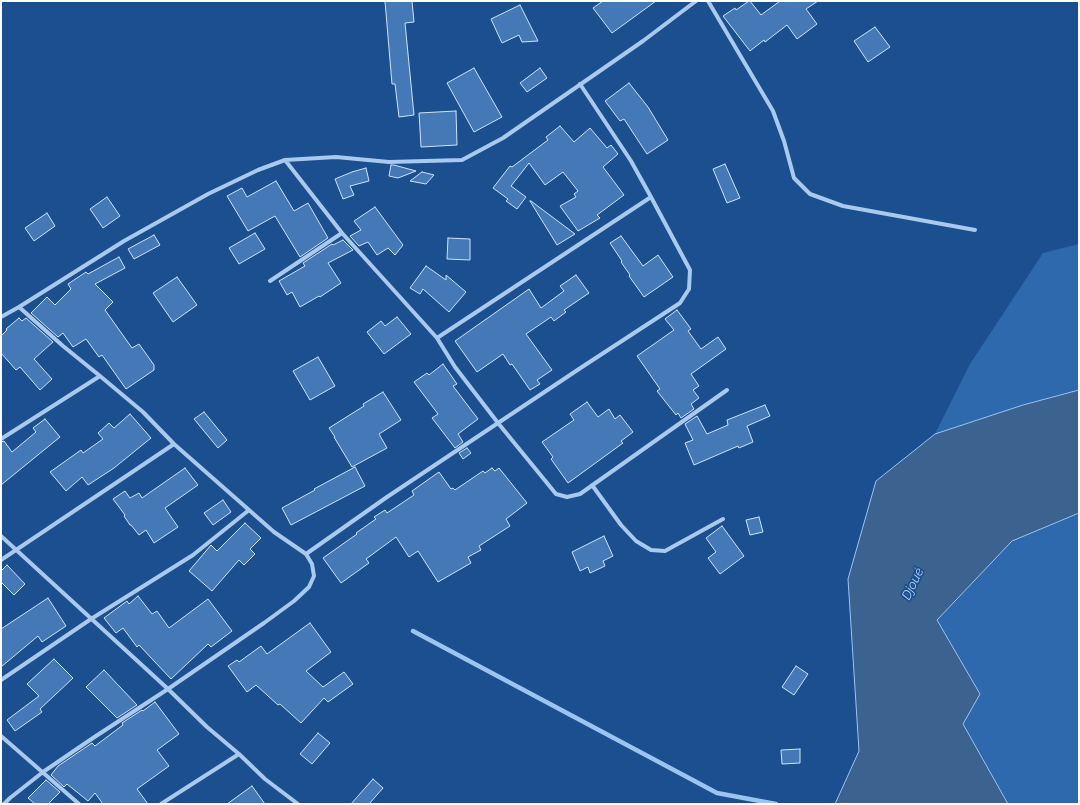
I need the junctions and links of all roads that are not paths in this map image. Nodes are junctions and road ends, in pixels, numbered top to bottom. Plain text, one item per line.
1 (696, 1) edge
2 (708, 1) edge
3 (580, 84) junction
4 (285, 160) junction
5 (651, 196) junction
6 (975, 230) dead end
7 (342, 234) junction
8 (270, 281) dead end
9 (19, 307) junction
10 (1, 317) edge
11 (437, 338) junction
12 (100, 376) junction
13 (727, 390) dead end
14 (498, 423) junction
15 (1, 439) edge
16 (174, 444) junction
17 (592, 485) junction
18 (249, 510) junction
19 (723, 518) dead end
20 (1, 536) edge
21 (17, 550) junction
22 (306, 554) junction
23 (1, 560) edge
24 (92, 619) junction
25 (1, 680) edge
26 (168, 689) junction
27 (1, 736) edge
28 (239, 754) junction
29 (43, 772) junction
30 (4, 804) edge
31 (79, 804) edge
32 (161, 804) edge
33 (298, 804) edge

1 - 3 street
2 - 6 street
3 - 4 street
3 - 5 street
4 - 7 street
4 - 9 street
5 - 11 street
5 - 14 street
7 - 8 street
7 - 11 street
9 - 10 street
9 - 12 street
11 - 14 street
12 - 15 street
12 - 16 street
13 - 17 street
14 - 17 street
14 - 22 street
16 - 18 street
16 - 21 street
17 - 19 street
18 - 22 street
18 - 24 street
20 - 21 street
21 - 23 street
21 - 24 street
22 - 26 street
24 - 25 street
24 - 26 street
26 - 28 street
26 - 29 street
27 - 29 street
28 - 32 street
28 - 33 street
29 - 30 street
29 - 31 street

